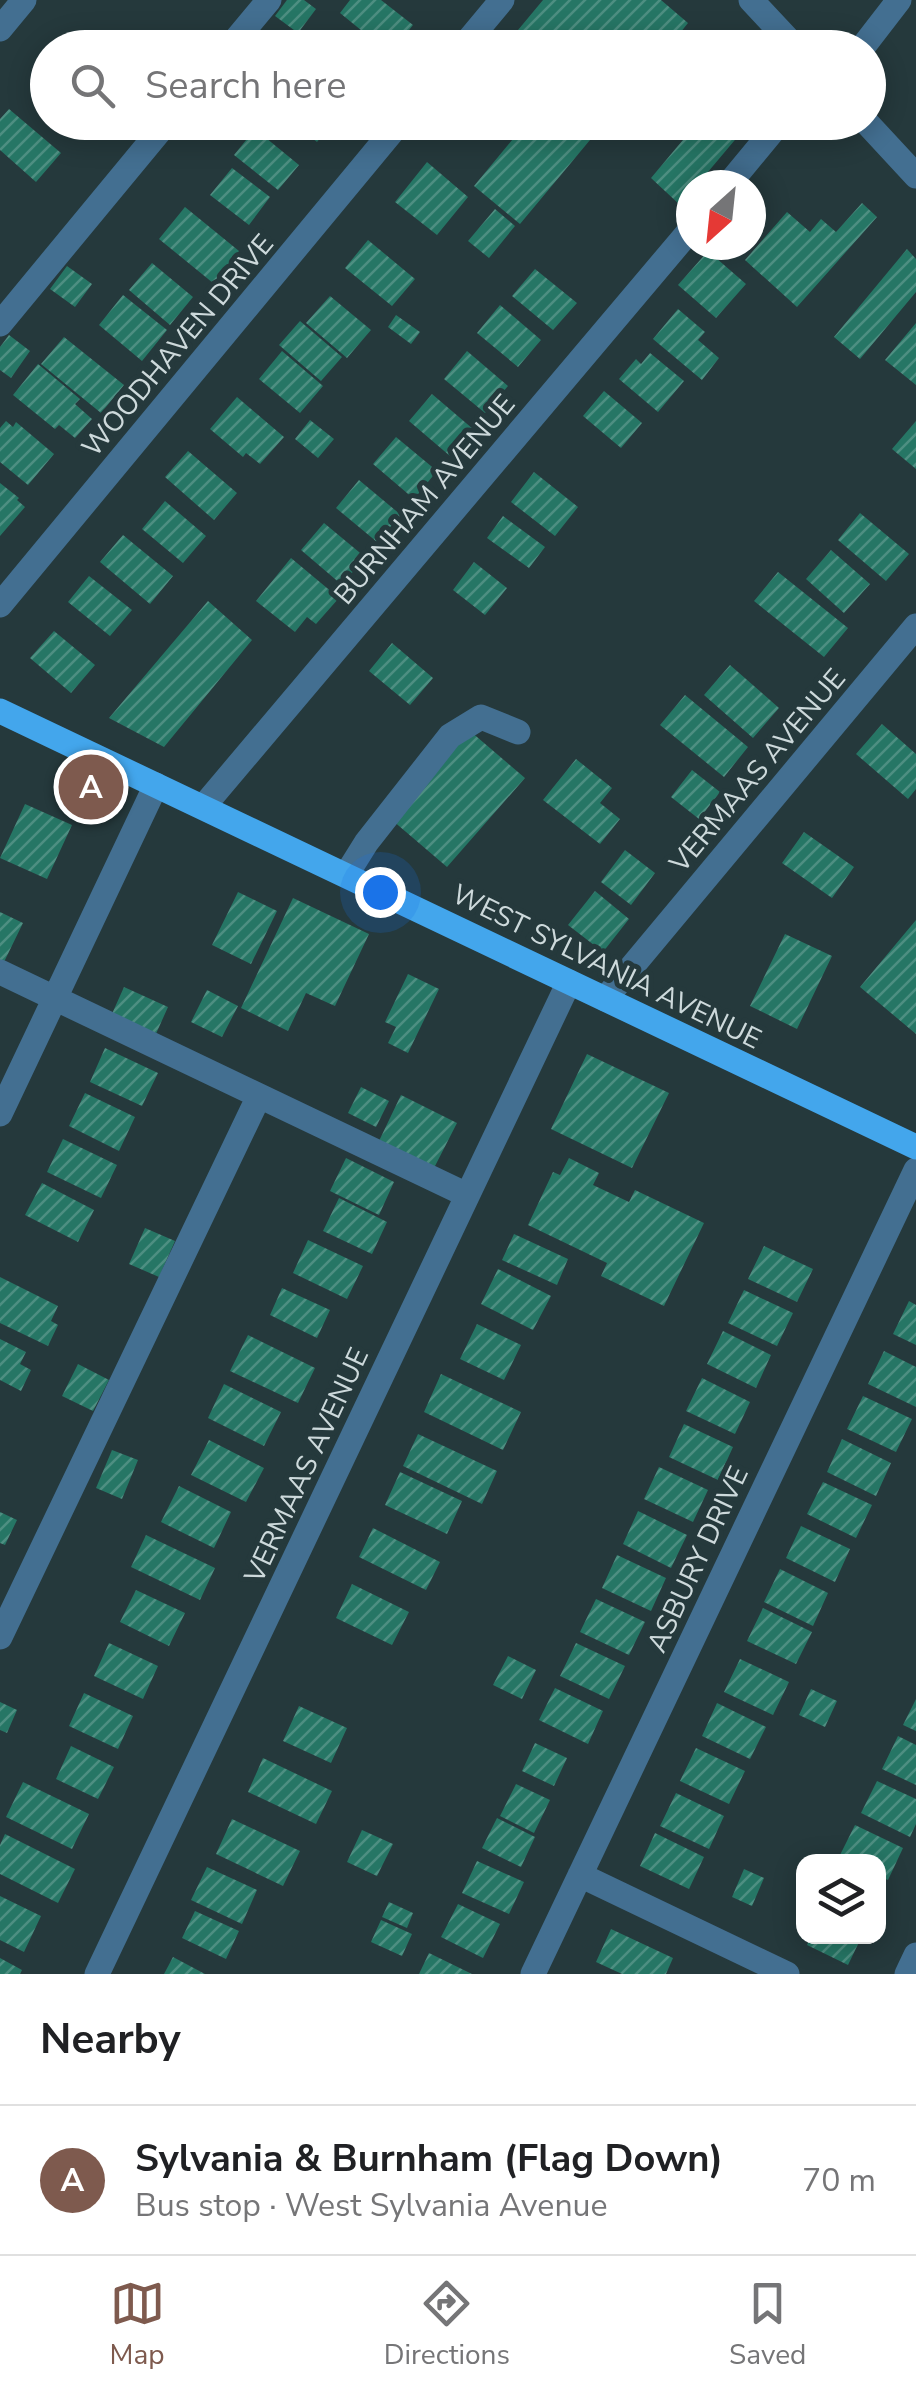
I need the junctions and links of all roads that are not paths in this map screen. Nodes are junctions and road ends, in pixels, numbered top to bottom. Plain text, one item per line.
1 (24, 0) edge
2 (269, 0) edge
3 (502, 0) edge
4 (751, 0) edge
5 (900, 0) edge
6 (0, 29) edge
7 (245, 30) edge
8 (477, 30) edge
9 (779, 30) edge
10 (876, 30) edge
11 (152, 140) edge
12 (385, 140) edge
13 (765, 140) edge
14 (883, 140) edge
15 (740, 170) edge
16 (916, 176) edge
17 (676, 246) edge
18 (0, 324) edge
19 (0, 606) edge
20 (916, 626) edge
21 (0, 711) edge
22 (518, 732) dead end
23 (156, 785) junction
24 (203, 808) junction
25 (346, 875) junction
26 (0, 972) edge
27 (569, 982) junction
28 (55, 998) junction
29 (605, 999) junction
30 (258, 1096) junction
31 (0, 1114) edge
32 (916, 1148) edge
33 (916, 1170) edge
34 (468, 1195) junction
35 (0, 1637) edge
36 (580, 1875) junction
37 (916, 1956) edge
38 (97, 1974) edge
39 (533, 1974) edge
40 (787, 1974) edge
41 (907, 1974) edge

1 - 6 street
2 - 7 street
3 - 8 street
4 - 9 street
5 - 10 street
11 - 18 street
12 - 19 street, WOODHAVEN DRIVE
13 - 15 street
14 - 16 street
17 - 24 street, BURNHAM AVENUE
20 - 29 street, VERMAAS AVENUE
21 - 23 main road, WEST SYLVANIA AVENUE
22 - 25 street
23 - 24 main road, WEST SYLVANIA AVENUE
23 - 28 street
24 - 25 main road, WEST SYLVANIA AVENUE
25 - 27 main road, WEST SYLVANIA AVENUE
26 - 28 street
27 - 29 main road, WEST SYLVANIA AVENUE
27 - 34 street, VERMAAS AVENUE
28 - 30 street
28 - 31 street
29 - 32 main road, WEST SYLVANIA AVENUE
30 - 34 street
30 - 35 street
33 - 36 street, ASBURY DRIVE
34 - 38 street, VERMAAS AVENUE
36 - 39 street, ASBURY DRIVE
36 - 40 street
37 - 41 street

